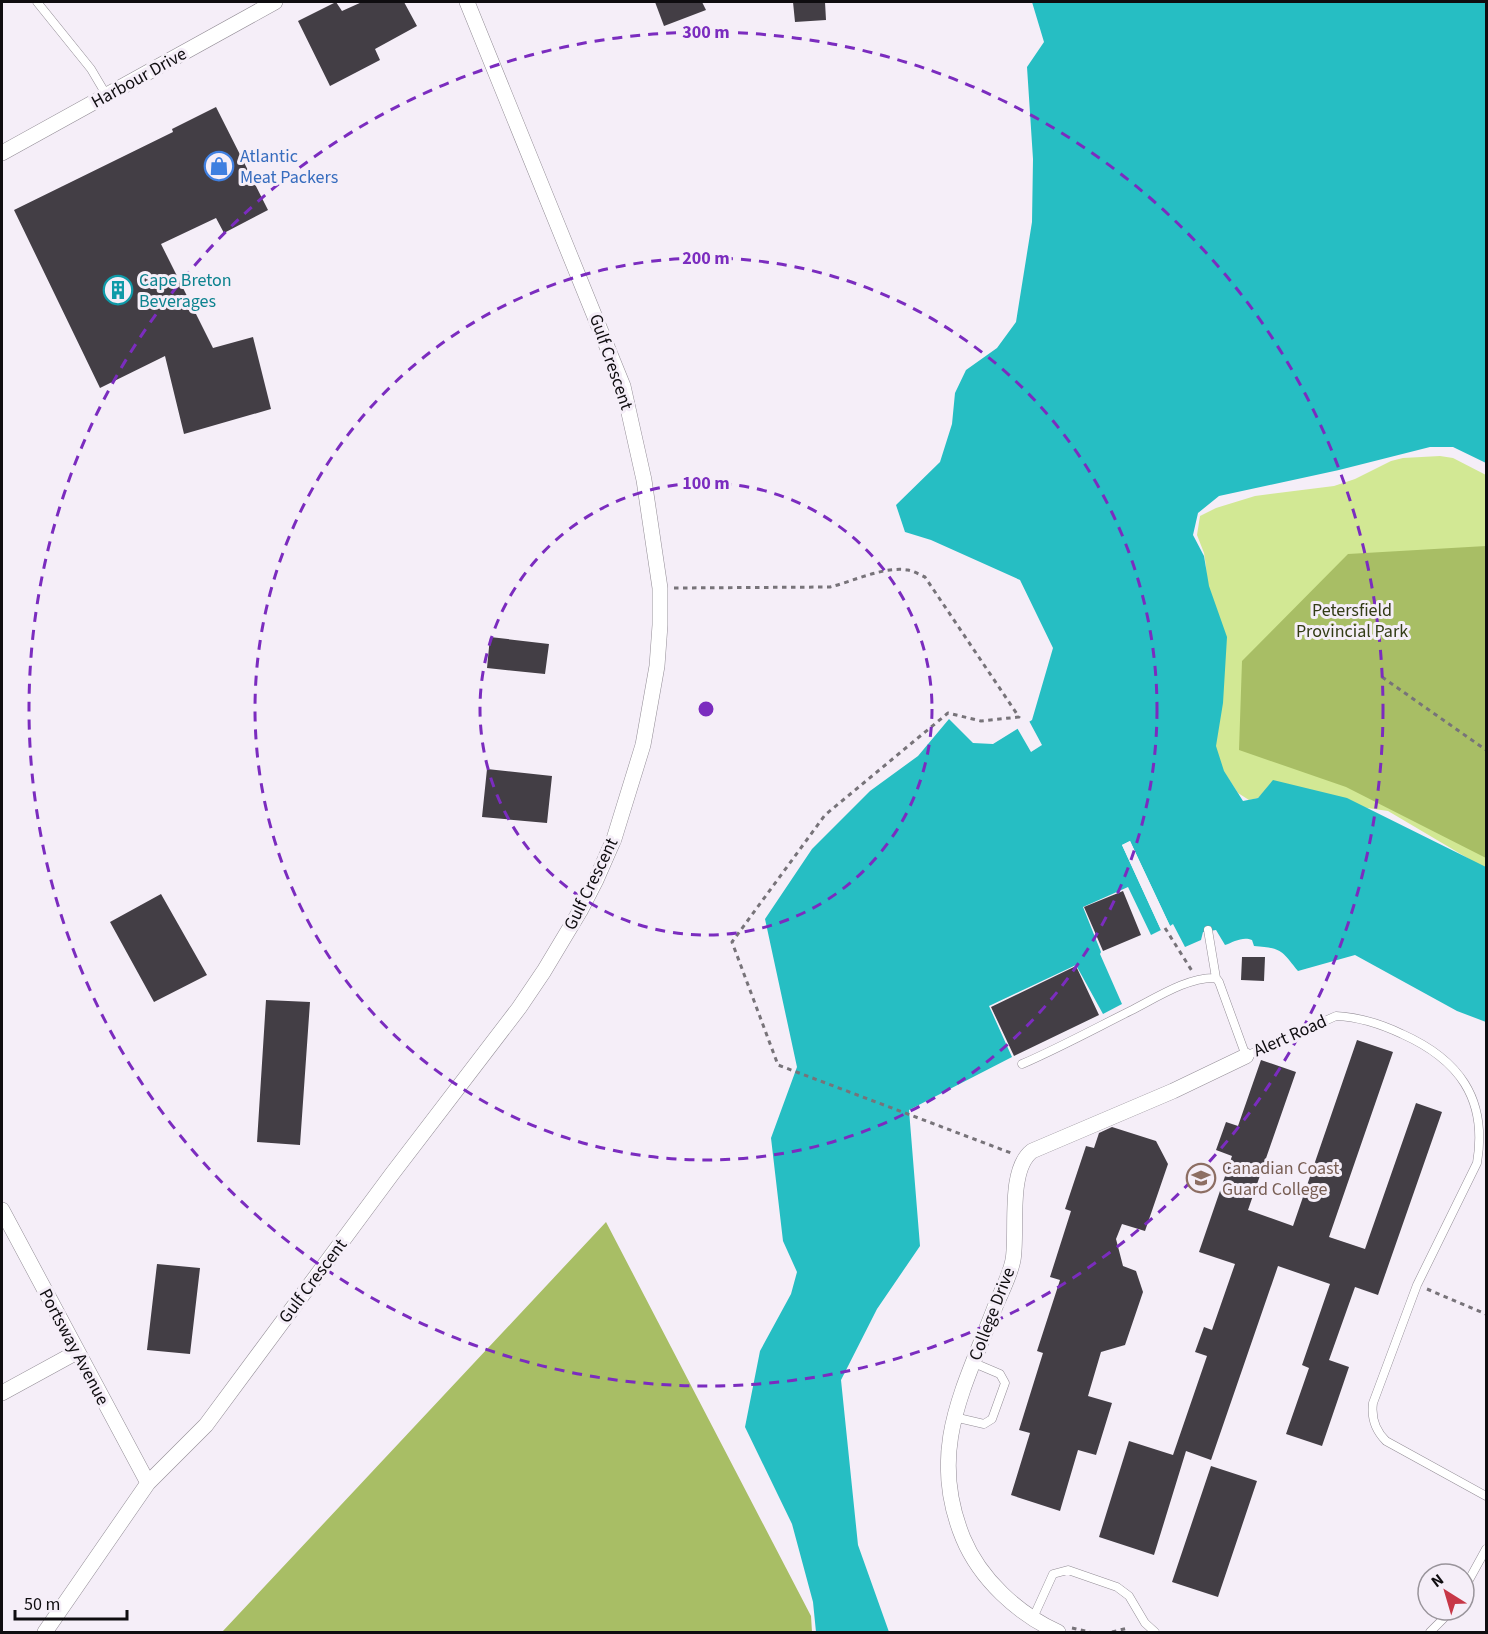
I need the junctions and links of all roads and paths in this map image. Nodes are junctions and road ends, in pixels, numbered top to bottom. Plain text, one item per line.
1 (37, 2) edge
2 (275, 2) edge
3 (467, 2) edge
4 (107, 96) junction
5 (2, 153) edge
6 (660, 588) junction
7 (1382, 677) dead end
8 (1486, 750) edge
9 (1165, 928) dead end
10 (1208, 930) dead end
11 (1216, 978) junction
12 (1197, 980) junction
13 (1246, 1056) junction
14 (1022, 1064) dead end
15 (946, 1128) dead end
16 (2, 1210) edge
17 (1417, 1285) junction
18 (1486, 1314) edge
19 (77, 1352) junction
20 (974, 1363) junction
21 (2, 1393) edge
22 (954, 1417) junction
23 (148, 1483) junction
24 (1486, 1496) edge
25 (1486, 1549) edge
26 (1476, 1567) edge
27 (1033, 1618) junction
28 (1128, 1628) dead end
29 (45, 1632) edge
30 (1058, 1632) edge
31 (1112, 1632) edge
32 (1155, 1632) edge

1 - 4 lane
2 - 4 street, Harbour Drive
3 - 6 street, Gulf Crescent
4 - 5 street, Harbour Drive
6 - 15 path
6 - 23 street, Gulf Crescent
7 - 8 path
9 - 12 path
10 - 11 lane, Alert Road
11 - 12 lane
11 - 13 lane, Alert Road
12 - 14 lane
13 - 17 lane, Alert Road
13 - 20 street, College Drive
16 - 19 street, Portsway Avenue
17 - 18 path
17 - 24 lane, Alert Road
19 - 21 street
19 - 23 street, Portsway Avenue
20 - 22 street, College Drive
20 - 22 lane
22 - 27 street, College Drive
23 - 29 street, Gulf Crescent
25 - 26 lane
27 - 30 street, College Drive
27 - 32 lane
28 - 31 path

